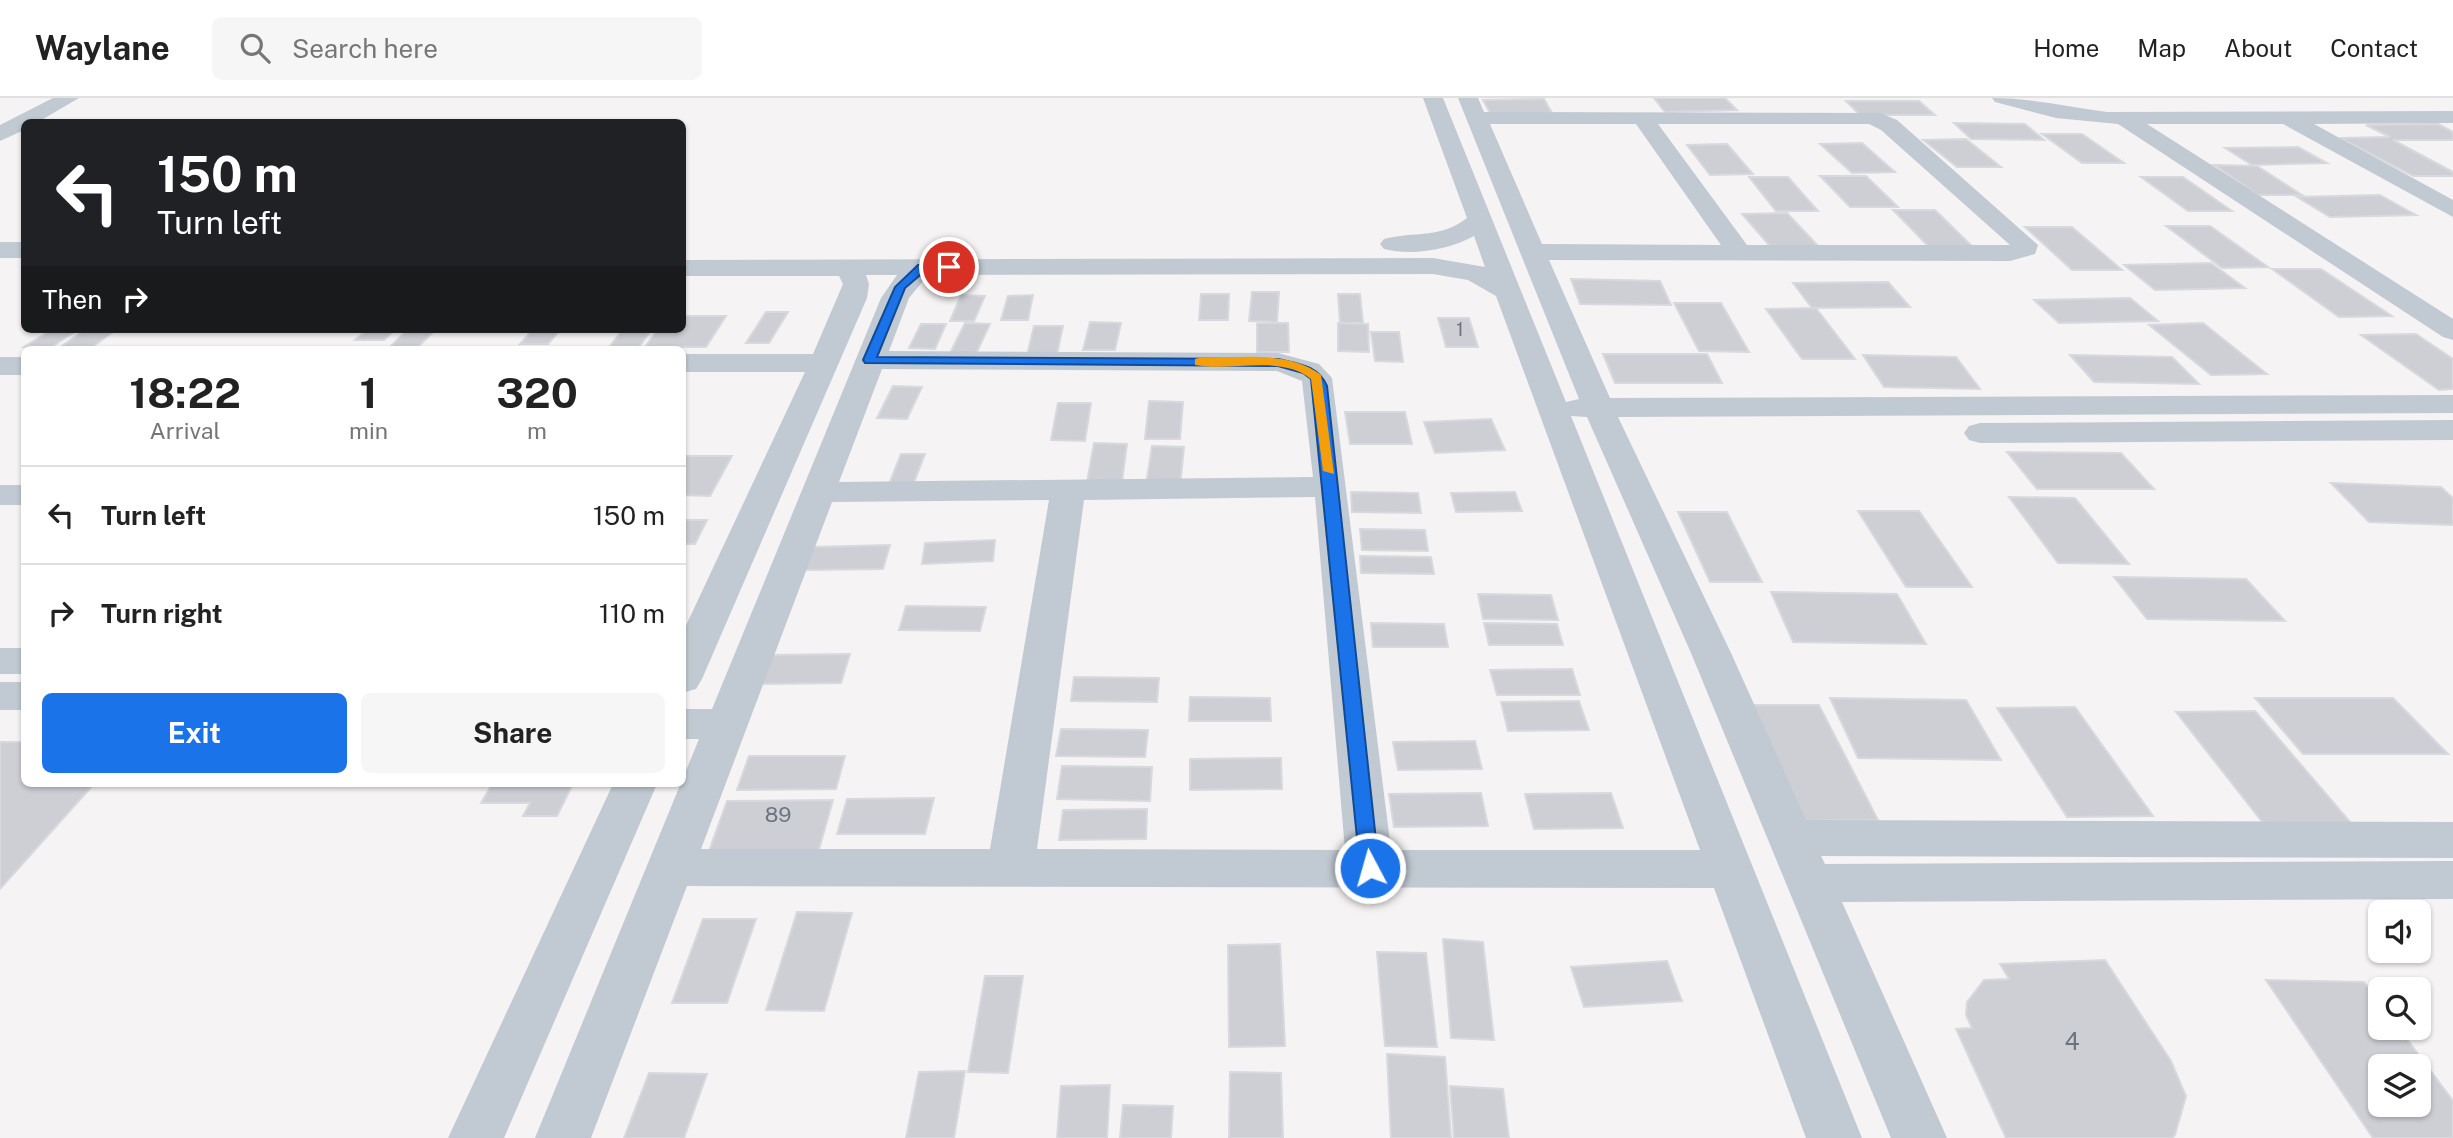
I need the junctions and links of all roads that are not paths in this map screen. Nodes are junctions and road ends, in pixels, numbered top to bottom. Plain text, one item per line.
1 (39, 98) edge
2 (69, 98) edge
3 (1433, 98) edge
4 (2002, 98) edge
5 (1472, 108) edge
6 (2453, 117) edge
7 (1642, 118) junction
8 (2123, 118) junction
9 (2288, 118) junction
10 (23, 119) edge
11 (21, 120) edge
12 (1, 129) edge
13 (2453, 185) edge
14 (2410, 186) junction
15 (2453, 210) edge
16 (1479, 220) junction
17 (686, 247) edge
18 (0, 250) edge
19 (21, 250) edge
20 (1531, 252) junction
21 (1739, 252) junction
22 (1217, 256) junction
23 (922, 267) junction
24 (686, 268) edge
25 (21, 269) edge
26 (0, 270) edge
27 (851, 283) junction
28 (1505, 290) junction
29 (895, 298) junction
30 (2453, 331) edge
31 (870, 360) junction
32 (686, 363) edge
33 (825, 363) junction
34 (0, 366) edge
35 (21, 366) edge
36 (2396, 404) junction
37 (2453, 404) edge
38 (1556, 421) junction
39 (1604, 421) junction
40 (2442, 431) edge
41 (1331, 487) junction
42 (1068, 490) junction
43 (816, 492) junction
44 (0, 495) edge
45 (21, 495) edge
46 (693, 636) edge
47 (0, 661) edge
48 (21, 661) edge
49 (686, 663) edge
50 (0, 696) edge
51 (21, 696) edge
52 (686, 724) edge
53 (726, 724) junction
54 (634, 787) edge
55 (1791, 838) junction
56 (2453, 840) edge
57 (670, 867) junction
58 (1011, 867) junction
59 (1370, 868) junction
60 (1732, 869) junction
61 (2453, 880) edge
62 (1811, 883) junction
63 (476, 1138) edge
64 (563, 1138) edge
65 (1834, 1138) edge
66 (1919, 1138) edge

1 - 12 street
2 - 10 street
3 - 16 street
4 - 8 street
5 - 7 street
5 - 20 street
6 - 9 street
7 - 21 street
7 - 21 street
8 - 9 street
8 - 30 street
9 - 14 street
11 - 12 street
13 - 14 street
14 - 15 street
16 - 22 street
16 - 28 street
17 - 22 street
18 - 19 street
20 - 21 street
20 - 39 street
22 - 23 street
22 - 28 street
23 - 27 street
23 - 29 street
24 - 27 street
25 - 26 street
27 - 29 street
27 - 33 street
28 - 38 street
29 - 31 street
31 - 41 street
31 - 43 street
32 - 33 street
33 - 46 street
34 - 35 street
36 - 37 street
36 - 39 street
36 - 40 street
38 - 39 street
38 - 60 street
39 - 40 street
39 - 55 street
41 - 42 street
41 - 59 street
42 - 43 street
42 - 58 street
43 - 53 street
44 - 45 street
46 - 49 street
47 - 48 street
50 - 51 street
52 - 53 street
53 - 57 street
54 - 63 street
55 - 56 street
55 - 62 street
57 - 58 street
57 - 64 street
58 - 59 street
59 - 60 street
60 - 65 street
61 - 62 street
62 - 66 street

